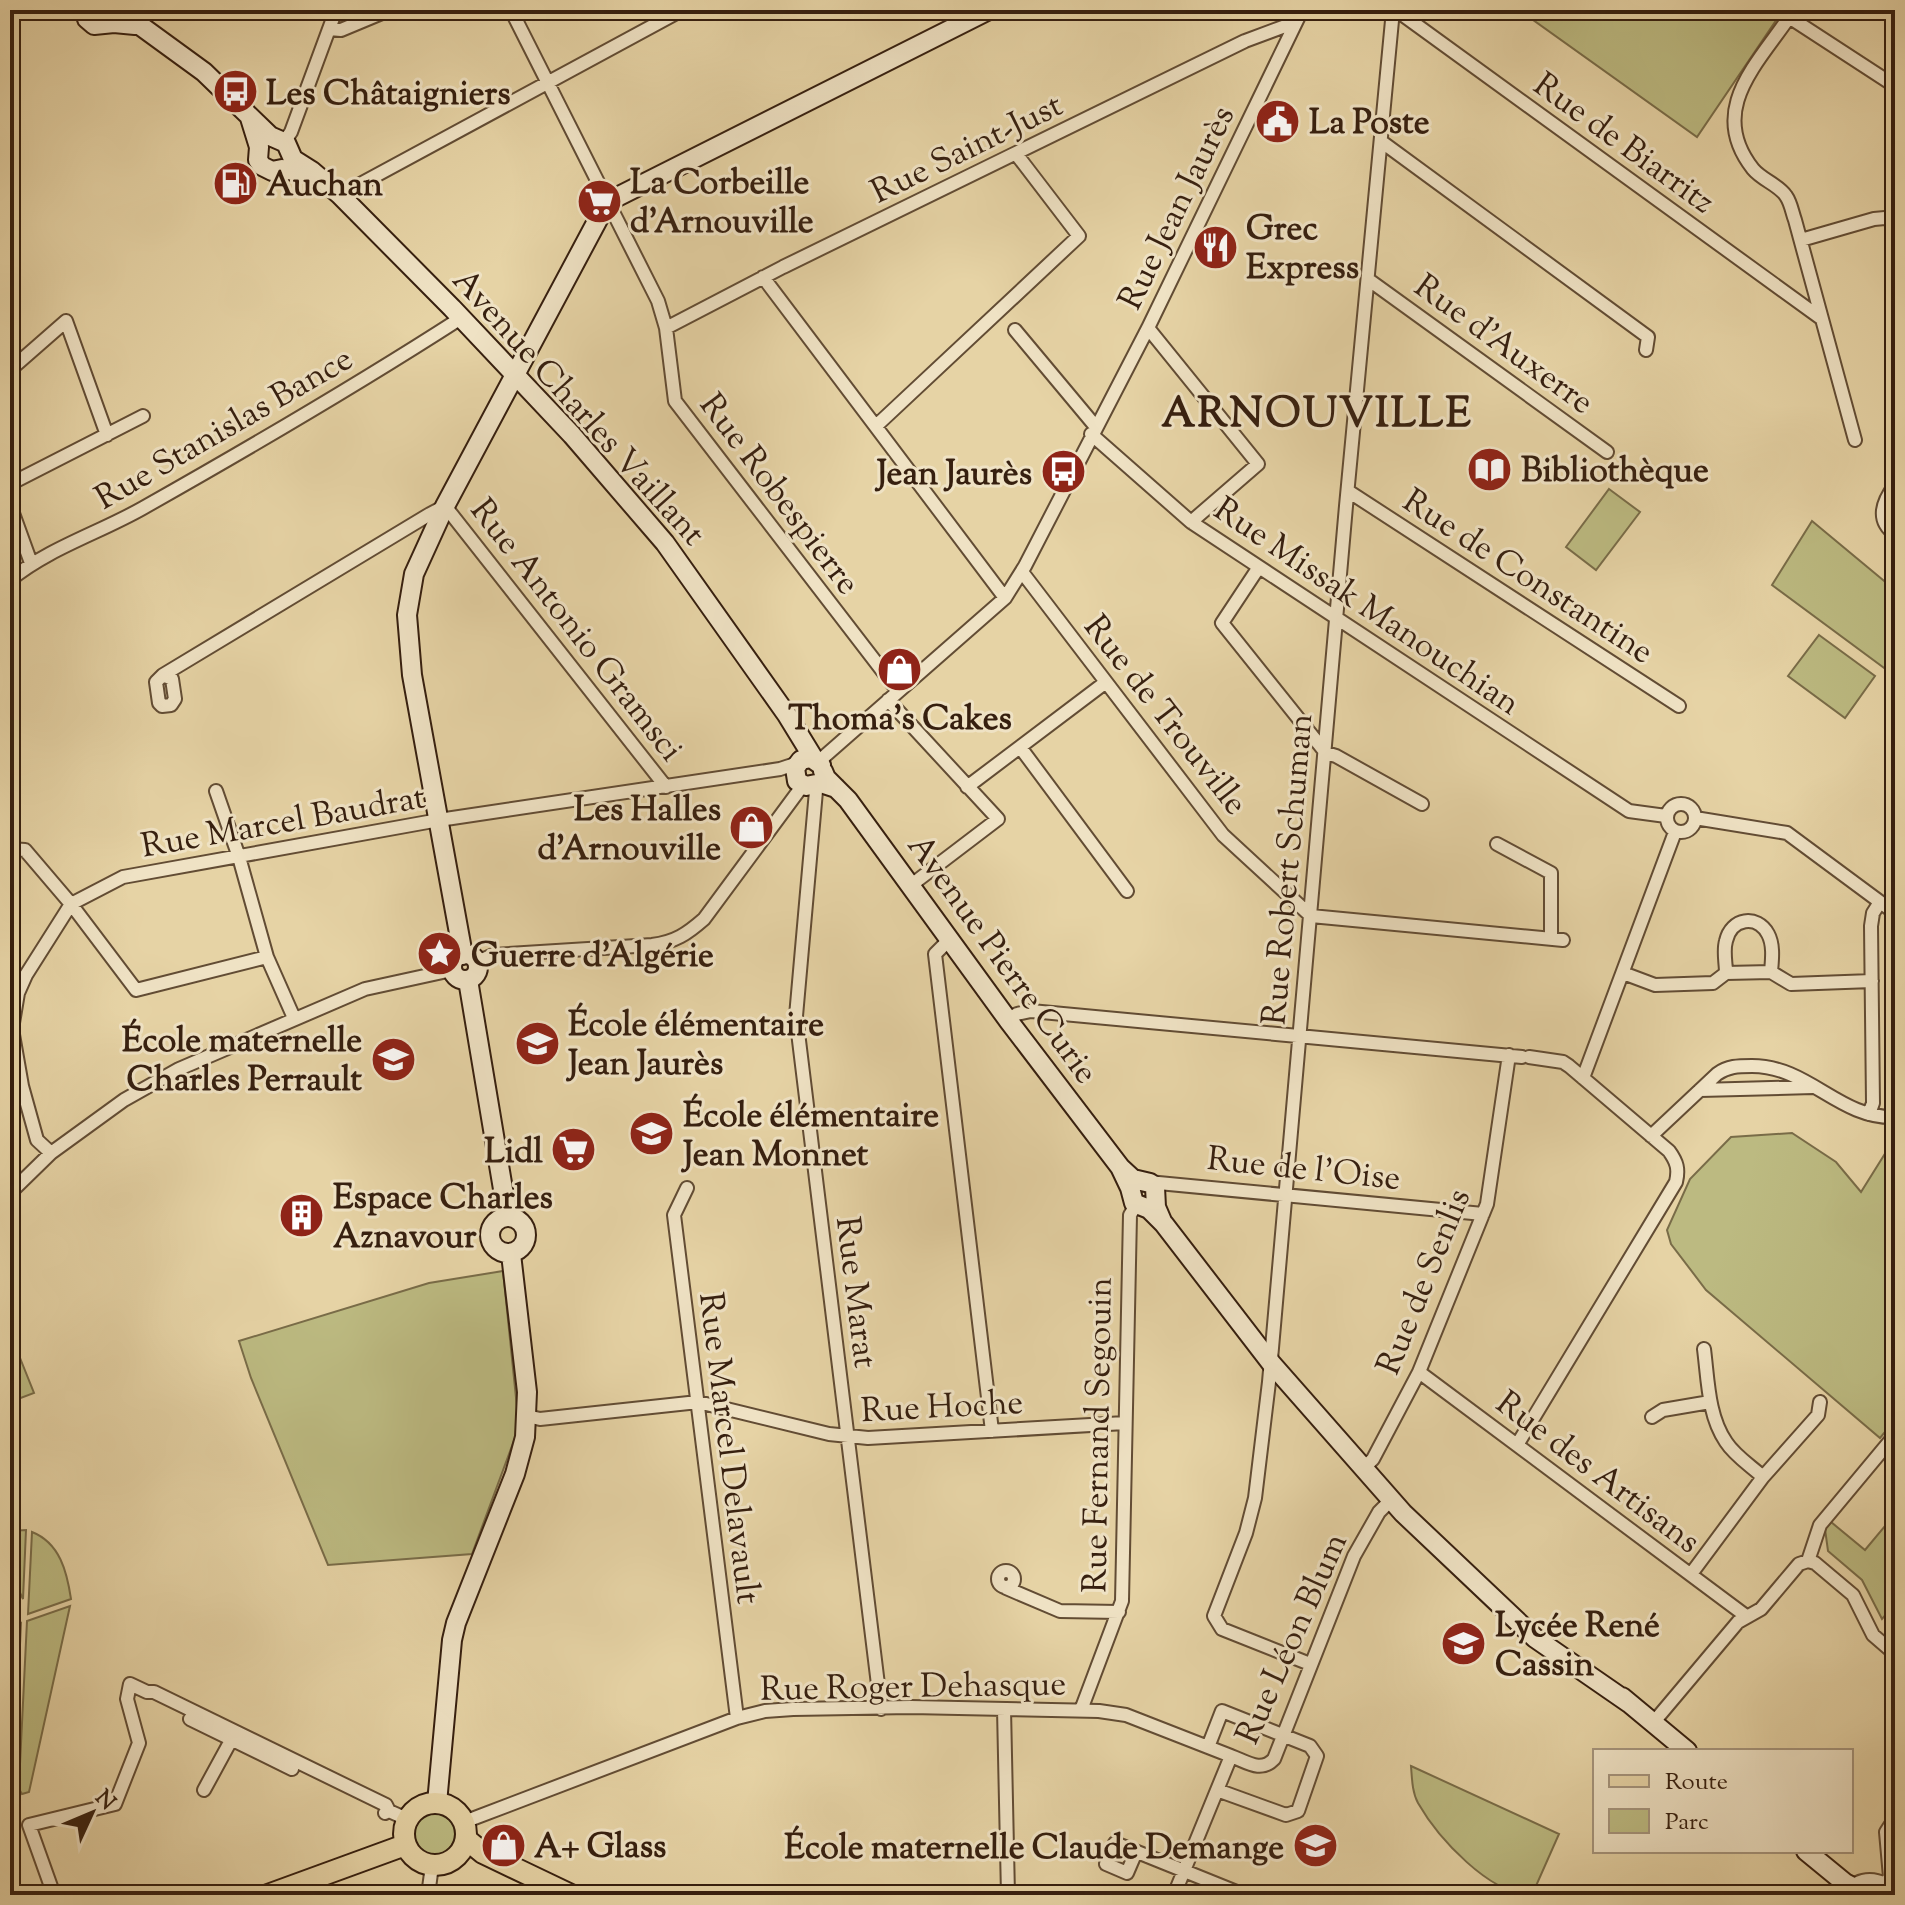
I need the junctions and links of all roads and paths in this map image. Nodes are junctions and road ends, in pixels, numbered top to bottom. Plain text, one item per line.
1 (85, 10) edge
2 (336, 10) edge
3 (389, 10) edge
4 (511, 10) edge
5 (682, 10) edge
6 (989, 10) edge
7 (1302, 10) edge
8 (1395, 10) edge
9 (111, 14) edge
10 (1792, 14) edge
11 (1293, 28) junction
12 (329, 29) junction
13 (548, 82) junction
14 (1895, 86) edge
15 (239, 105) junction
16 (1382, 142) junction
17 (259, 147) junction
18 (283, 151) junction
19 (1017, 155) junction
20 (340, 195) junction
21 (609, 205) junction
22 (1895, 222) edge
23 (1801, 240) junction
24 (763, 277) junction
25 (1369, 280) junction
26 (461, 318) junction
27 (1822, 319) junction
28 (666, 328) junction
29 (1148, 328) junction
30 (1015, 330) dead end
31 (1646, 350) dead end
32 (10, 370) edge
33 (515, 374) junction
34 (143, 416) dead end
35 (876, 426) junction
36 (1094, 430) junction
37 (107, 435) junction
38 (1855, 440) dead end
39 (1607, 452) dead end
40 (10, 484) edge
41 (1895, 485) edge
42 (1348, 491) junction
43 (10, 505) edge
44 (445, 506) junction
45 (1191, 522) junction
46 (1895, 534) edge
47 (31, 563) junction
48 (1259, 567) junction
49 (1022, 572) junction
50 (10, 580) edge
51 (1005, 598) junction
52 (1338, 620) junction
53 (163, 675) dead end
54 (1106, 682) junction
55 (893, 696) junction
56 (1679, 706) dead end
57 (1020, 747) junction
58 (1326, 753) junction
59 (811, 775) junction
60 (666, 787) junction
61 (967, 787) junction
62 (216, 791) dead end
63 (1422, 804) dead end
64 (1666, 816) junction
65 (1695, 818) junction
66 (439, 820) junction
67 (1675, 832) junction
68 (1497, 844) dead end
69 (10, 849) edge
70 (239, 857) junction
71 (910, 886) junction
72 (1127, 891) dead end
73 (1880, 902) junction
74 (71, 904) junction
75 (1895, 913) edge
76 (1311, 916) junction
77 (949, 940) junction
78 (267, 957) junction
79 (465, 967) junction
80 (1771, 972) junction
81 (1623, 973) junction
82 (1726, 973) junction
83 (1872, 981) junction
84 (294, 1018) junction
85 (1008, 1020) junction
86 (1299, 1036) junction
87 (1520, 1056) junction
88 (1583, 1078) junction
89 (1815, 1087) junction
90 (1700, 1090) junction
91 (1869, 1114) junction
92 (1895, 1117) edge
93 (1651, 1136) junction
94 (51, 1153) junction
95 (687, 1188) dead end
96 (10, 1193) edge
97 (1147, 1193) junction
98 (1286, 1193) junction
99 (1483, 1214) junction
100 (504, 1217) junction
101 (511, 1254) junction
102 (1704, 1349) dead end
103 (1271, 1363) junction
104 (1419, 1372) junction
105 (698, 1402) junction
106 (1710, 1402) junction
107 (1820, 1402) dead end
108 (527, 1416) junction
109 (1652, 1417) dead end
110 (1125, 1423) junction
111 (992, 1431) junction
112 (1895, 1435) edge
113 (848, 1437) junction
114 (1517, 1445) junction
115 (1363, 1469) junction
116 (1763, 1477) junction
117 (1391, 1500) junction
118 (1808, 1561) junction
119 (1691, 1574) junction
120 (1006, 1588) dead end
121 (1119, 1612) junction
122 (1746, 1616) junction
123 (1895, 1654) edge
124 (1310, 1664) junction
125 (881, 1709) junction
126 (1004, 1709) junction
127 (1081, 1710) junction
128 (737, 1718) junction
129 (1653, 1723) junction
130 (234, 1736) junction
131 (1283, 1736) junction
132 (1208, 1747) junction
133 (1685, 1749) edge
134 (1231, 1756) junction
135 (204, 1790) dead end
136 (1217, 1790) junction
137 (437, 1803) junction
138 (398, 1815) junction
139 (1895, 1818) edge
140 (465, 1830) junction
141 (405, 1845) junction
142 (1136, 1852) dead end
143 (1808, 1853) edge
144 (454, 1859) junction
145 (432, 1866) junction
146 (1184, 1872) junction
147 (1888, 1890) edge
148 (1852, 1891) edge
149 (54, 1895) edge
150 (268, 1895) edge
151 (428, 1895) edge
152 (541, 1895) edge
153 (571, 1895) edge
154 (1008, 1895) edge
155 (1174, 1895) edge
156 (1244, 1895) edge

1 - 9 main road, Avenue Charles Vaillant
2 - 12 street
3 - 12 street
4 - 13 street, Rue Robespierre
5 - 13 street
6 - 21 main road
7 - 11 street, Rue Jean Jaurès
8 - 16 street, Rue Robert Schuman
8 - 27 street, Rue de Biarritz
9 - 15 main road, Avenue Charles Vaillant
10 - 14 street
10 - 23 street
11 - 19 street, Rue Saint-Just
11 - 29 street, Rue Jean Jaurès
12 - 18 street
13 - 20 street
13 - 21 street, Rue Robespierre
15 - 17 main road
15 - 18 main road, Avenue Charles Vaillant
16 - 25 street, Rue Robert Schuman
16 - 31 street
17 - 18 main road
17 - 18 main road
18 - 20 main road, Avenue Charles Vaillant
19 - 24 street, Rue Saint-Just
19 - 35 street
20 - 26 main road, Avenue Charles Vaillant
21 - 28 street, Rue Robespierre
21 - 33 main road
22 - 23 street
23 - 27 street
24 - 28 street, Rue Saint-Just
24 - 35 street
25 - 39 street, Rue d'Auxerre
25 - 42 street, Rue Robert Schuman
26 - 33 main road, Avenue Charles Vaillant
26 - 47 street, Rue Stanislas Bance
27 - 38 street
28 - 55 street, Rue Robespierre
29 - 36 street, Rue Jean Jaurès
29 - 45 street
30 - 36 street
32 - 37 street
33 - 44 main road
33 - 59 main road, Avenue Charles Vaillant
34 - 37 street
35 - 51 street
36 - 45 street, Rue Missak Manouchian
36 - 49 street, Rue Jean Jaurès
37 - 40 street
41 - 46 street
42 - 52 street, Rue Robert Schuman
42 - 56 street, Rue de Constantine
43 - 47 street
44 - 53 street
44 - 60 street, Rue Antonio Gramsci
44 - 66 main road
45 - 48 street, Rue Missak Manouchian
47 - 50 street, Rue Stanislas Bance
48 - 52 street, Rue Missak Manouchian
48 - 58 street
49 - 51 street, Rue Jean Jaurès
49 - 54 street, Rue de Trouville
51 - 55 street, Rue Jean Jaurès
52 - 58 street, Rue Robert Schuman
52 - 64 street, Rue Missak Manouchian
54 - 57 street
54 - 76 street, Rue de Trouville
55 - 59 street, Rue Jean Jaurès
55 - 61 street, Rue Robespierre
57 - 61 street
57 - 72 street
58 - 63 street
58 - 76 street, Rue Robert Schuman
59 - 60 street, Rue Marcel Baudrat
59 - 71 main road, Avenue Pierre Curie
59 - 79 street, Rue Jean Jaurès
59 - 113 street, Rue Marat
60 - 66 street, Rue Marcel Baudrat
61 - 71 street, Rue Robespierre
62 - 70 street
64 - 65 street
64 - 67 street
65 - 67 street
65 - 73 street
66 - 70 street, Rue Marcel Baudrat
66 - 79 main road
67 - 81 street
68 - 76 street
69 - 74 street
70 - 74 street, Rue Marcel Baudrat
70 - 78 street
71 - 77 main road, Avenue Pierre Curie
73 - 75 street
73 - 83 street
74 - 78 street
74 - 94 street
76 - 86 street, Rue Robert Schuman
77 - 85 main road, Avenue Pierre Curie
77 - 111 street
78 - 84 street
79 - 84 street, Rue Jean Jaurès
79 - 100 main road
80 - 82 street
80 - 82 street
80 - 83 street
81 - 82 street
81 - 88 street
83 - 91 street
84 - 94 street, Rue Jean Jaurès
85 - 86 street
85 - 97 main road, Avenue Pierre Curie
86 - 87 street
86 - 98 street, Rue Robert Schuman
87 - 88 street
87 - 99 street, Rue de Senlis
88 - 93 street
89 - 90 street
89 - 90 street
89 - 91 street
90 - 93 street
91 - 92 street
93 - 114 street
94 - 96 street, Rue Jean Jaurès
95 - 105 street, Rue Marcel Delavault
97 - 98 street, Rue de l'Oise
97 - 103 main road, Avenue Pierre Curie
97 - 110 street, Rue Fernand Segouin
98 - 99 street, Rue de l'Oise
98 - 103 street, Rue Robert Schuman
99 - 104 street, Rue de Senlis
100 - 101 main road
100 - 101 main road
101 - 108 main road
102 - 106 street
103 - 115 main road, Avenue Pierre Curie
103 - 124 street, Rue Robert Schuman
104 - 114 street, Rue des Artisans
104 - 115 street, Rue de Senlis
105 - 108 street, Rue Hoche
105 - 113 street, Rue Hoche
105 - 128 street, Rue Marcel Delavault
106 - 109 street
106 - 116 street
107 - 116 street
108 - 137 main road
110 - 111 street, Rue Hoche
110 - 121 street, Rue Fernand Segouin
111 - 113 street, Rue Hoche
112 - 118 street
113 - 125 street, Rue Marat
114 - 119 street, Rue des Artisans
115 - 117 main road, Avenue Pierre Curie
116 - 119 street
117 - 124 street, Rue Léon Blum
117 - 129 main road, Avenue Pierre Curie
118 - 122 street
118 - 123 street
119 - 122 street, Rue des Artisans
120 - 121 street
121 - 127 street, Rue Fernand Segouin
122 - 129 street
124 - 131 street, Rue Léon Blum
125 - 126 street, Rue Roger Dehasque
125 - 128 street, Rue Roger Dehasque
126 - 127 street, Rue Roger Dehasque
126 - 154 street
127 - 132 street, Rue Roger Dehasque
128 - 140 street, Rue Roger Dehasque
129 - 133 main road, Avenue Pierre Curie
130 - 135 street
130 - 138 street
130 - 149 street
131 - 132 street
131 - 134 street, Rue Léon Blum
131 - 136 street
132 - 134 street, Rue Roger Dehasque
134 - 136 street, Rue Léon Blum
136 - 146 street, Rue Léon Blum
137 - 138 main road
137 - 140 main road
138 - 141 main road
139 - 147 street
140 - 144 main road
140 - 153 main road
141 - 145 main road
141 - 150 main road
142 - 146 street
143 - 148 main road
144 - 145 main road
144 - 152 main road
145 - 151 street
146 - 155 street, Rue Léon Blum
146 - 156 street
147 - 148 street

